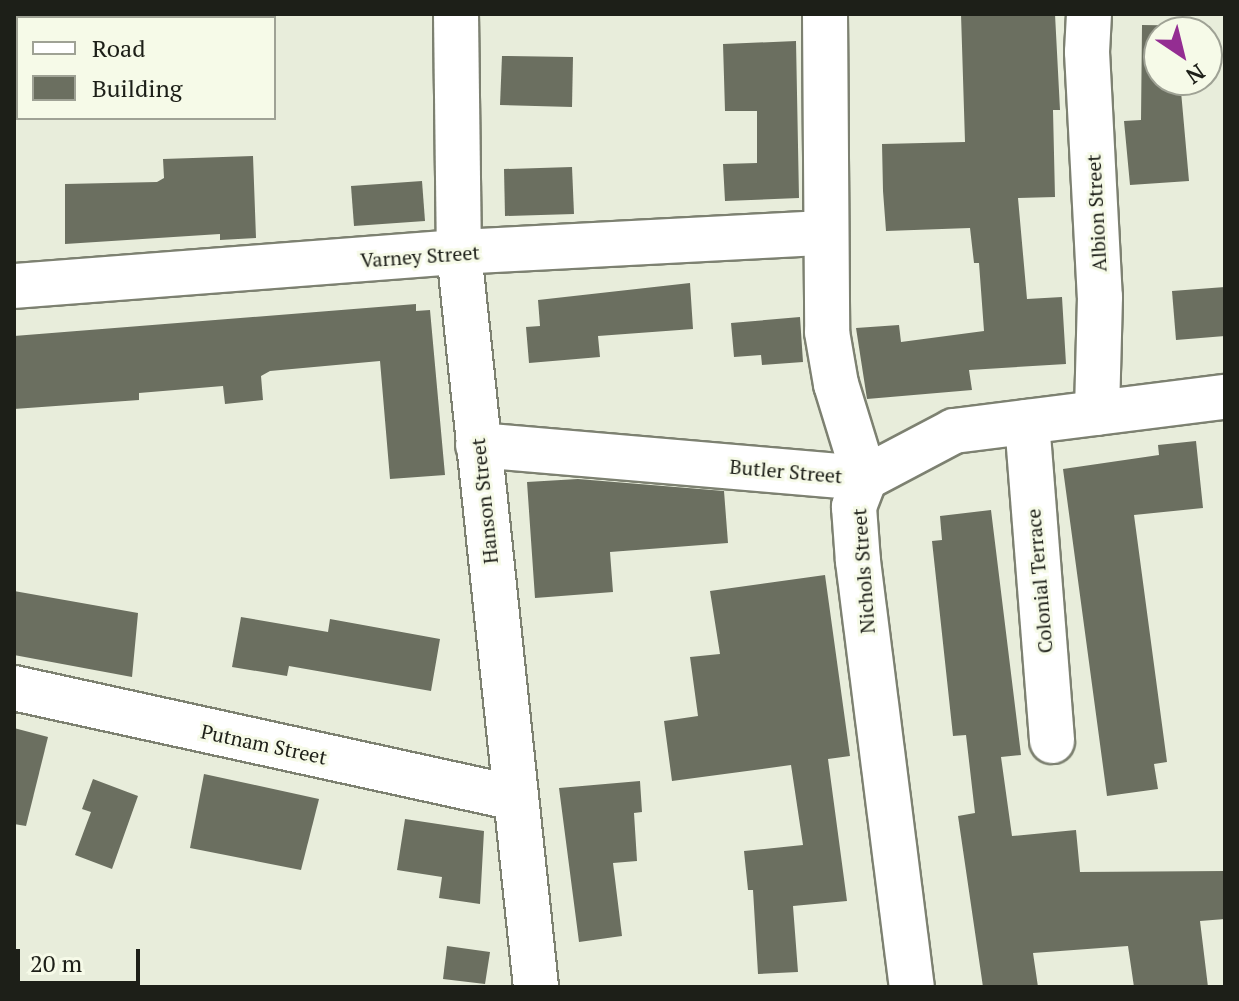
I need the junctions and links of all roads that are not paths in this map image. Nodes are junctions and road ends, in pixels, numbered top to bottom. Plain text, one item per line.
1 (456, 14) edge
2 (825, 14) edge
3 (1089, 14) edge
4 (826, 233) junction
5 (459, 252) junction
6 (14, 286) edge
7 (1225, 397) edge
8 (1097, 413) junction
9 (1027, 422) junction
10 (478, 445) junction
11 (865, 478) junction
12 (14, 688) edge
13 (1052, 741) dead end
14 (515, 798) junction
15 (536, 987) edge
16 (912, 987) edge

1 - 5 street, Hanson Street
2 - 4 street
3 - 8 street, Albion Street
4 - 5 street, Varney Street
4 - 11 street
5 - 6 street, Varney Street
5 - 10 street, Hanson Street
7 - 8 street, Butler Street
8 - 9 street, Butler Street
9 - 11 street, Butler Street
9 - 13 street, Colonial Terrace
10 - 11 street, Butler Street
10 - 14 street, Hanson Street
11 - 16 street, Nichols Street
12 - 14 street, Putnam Street
14 - 15 street, Hanson Street

